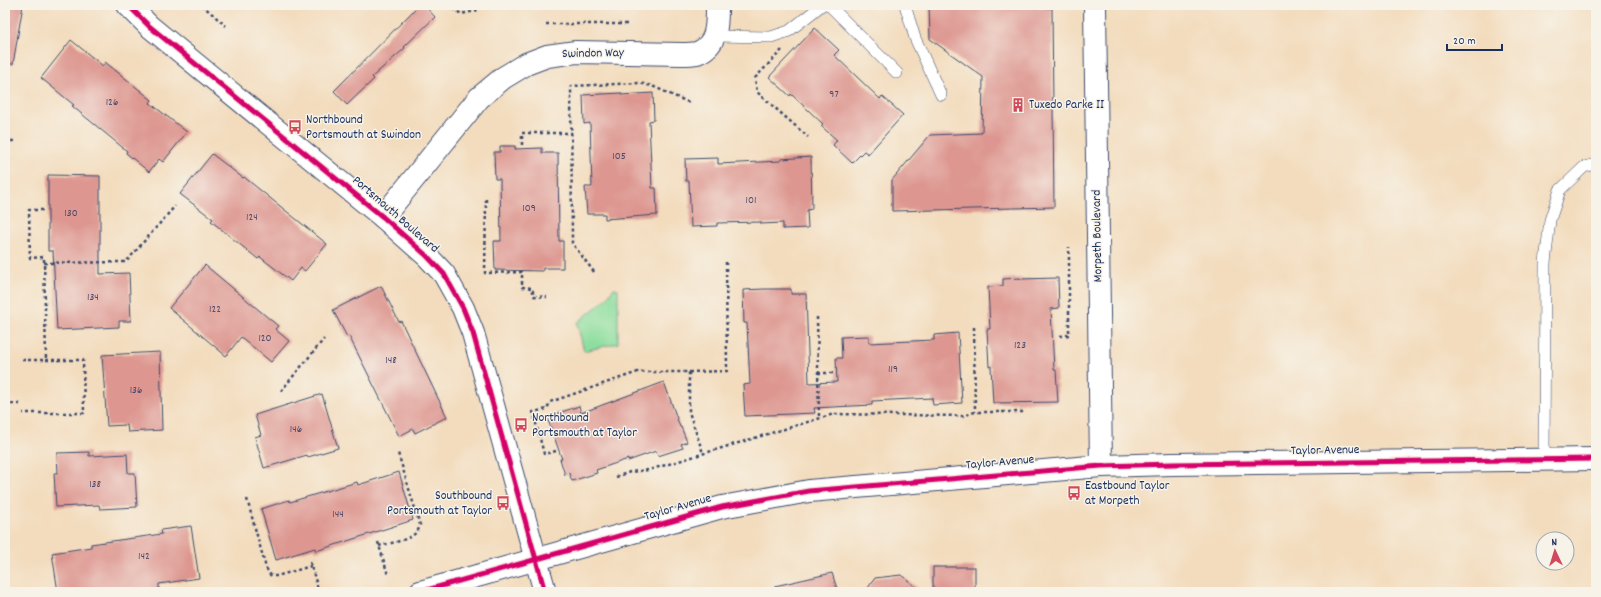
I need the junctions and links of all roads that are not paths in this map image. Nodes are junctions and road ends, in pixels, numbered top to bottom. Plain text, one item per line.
1 (128, 5) edge
2 (717, 5) edge
3 (822, 5) edge
4 (829, 5) edge
5 (905, 5) edge
6 (1095, 5) edge
7 (715, 36) junction
8 (897, 73) dead end
9 (941, 95) dead end
10 (1596, 164) edge
11 (383, 217) junction
12 (1544, 459) junction
13 (1596, 459) edge
14 (1101, 466) junction
15 (536, 560) junction
16 (420, 592) edge
17 (545, 592) edge

1 - 11 street, Portsmouth Boulevard
2 - 7 street
3 - 7 lane
4 - 8 lane
5 - 9 lane
6 - 14 street, Morpeth Boulevard
7 - 11 street, Swindon Way
10 - 12 lane
11 - 15 street, Portsmouth Boulevard
12 - 13 street, Taylor Avenue
12 - 14 street, Taylor Avenue
14 - 15 street, Taylor Avenue
15 - 16 street, Taylor Avenue
15 - 17 street, Portsmouth Boulevard

